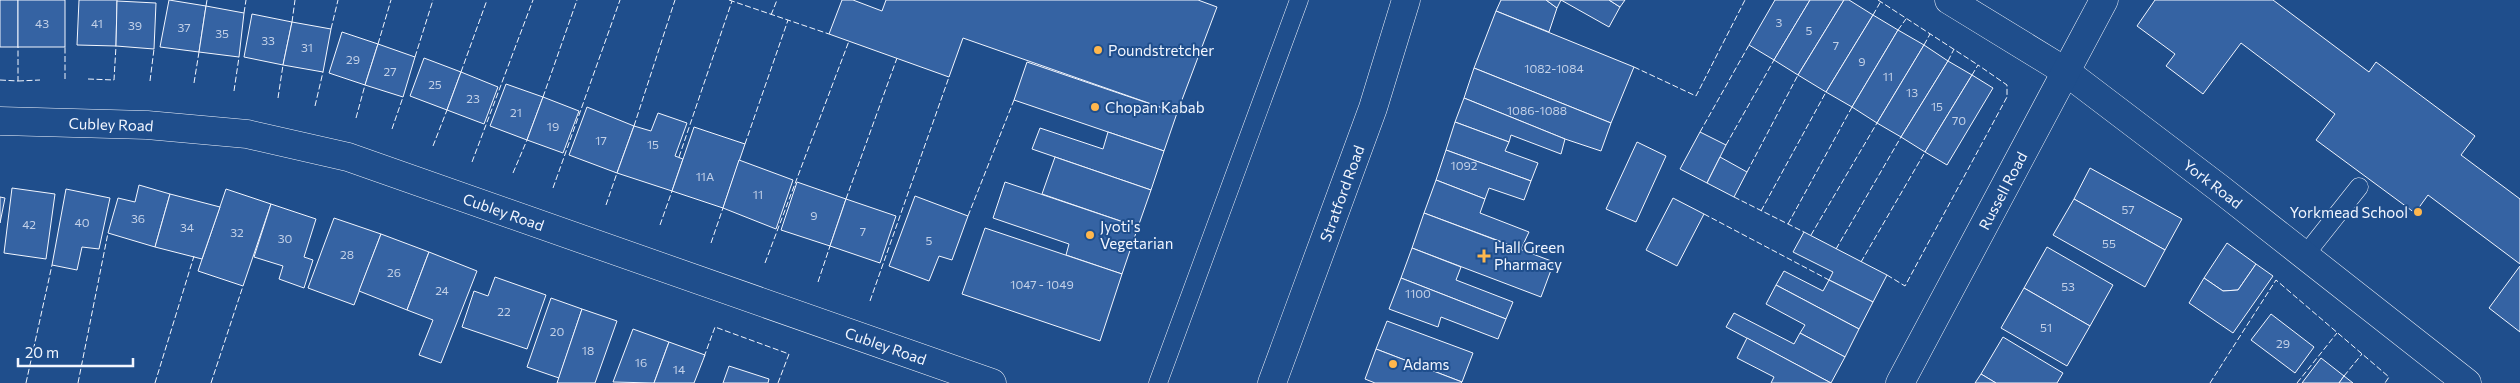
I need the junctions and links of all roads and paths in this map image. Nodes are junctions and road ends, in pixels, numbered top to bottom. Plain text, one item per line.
1 (1299, 0) edge
2 (1406, 0) edge
3 (1949, 0) edge
4 (2104, 0) edge
5 (2065, 71) junction
6 (0, 121) edge
7 (2359, 187) dead end
8 (2305, 255) junction
9 (992, 383) edge
10 (1158, 383) edge
11 (1272, 383) edge
12 (1900, 383) edge
13 (2467, 383) edge

1 - 10 lane
2 - 11 main road, Stratford Road
3 - 5 main road, York Road
4 - 5 main road, Russell Road
5 - 8 main road, York Road
5 - 12 main road, Russell Road
6 - 9 main road, Cubley Road
7 - 8 lane
8 - 13 main road, York Road

